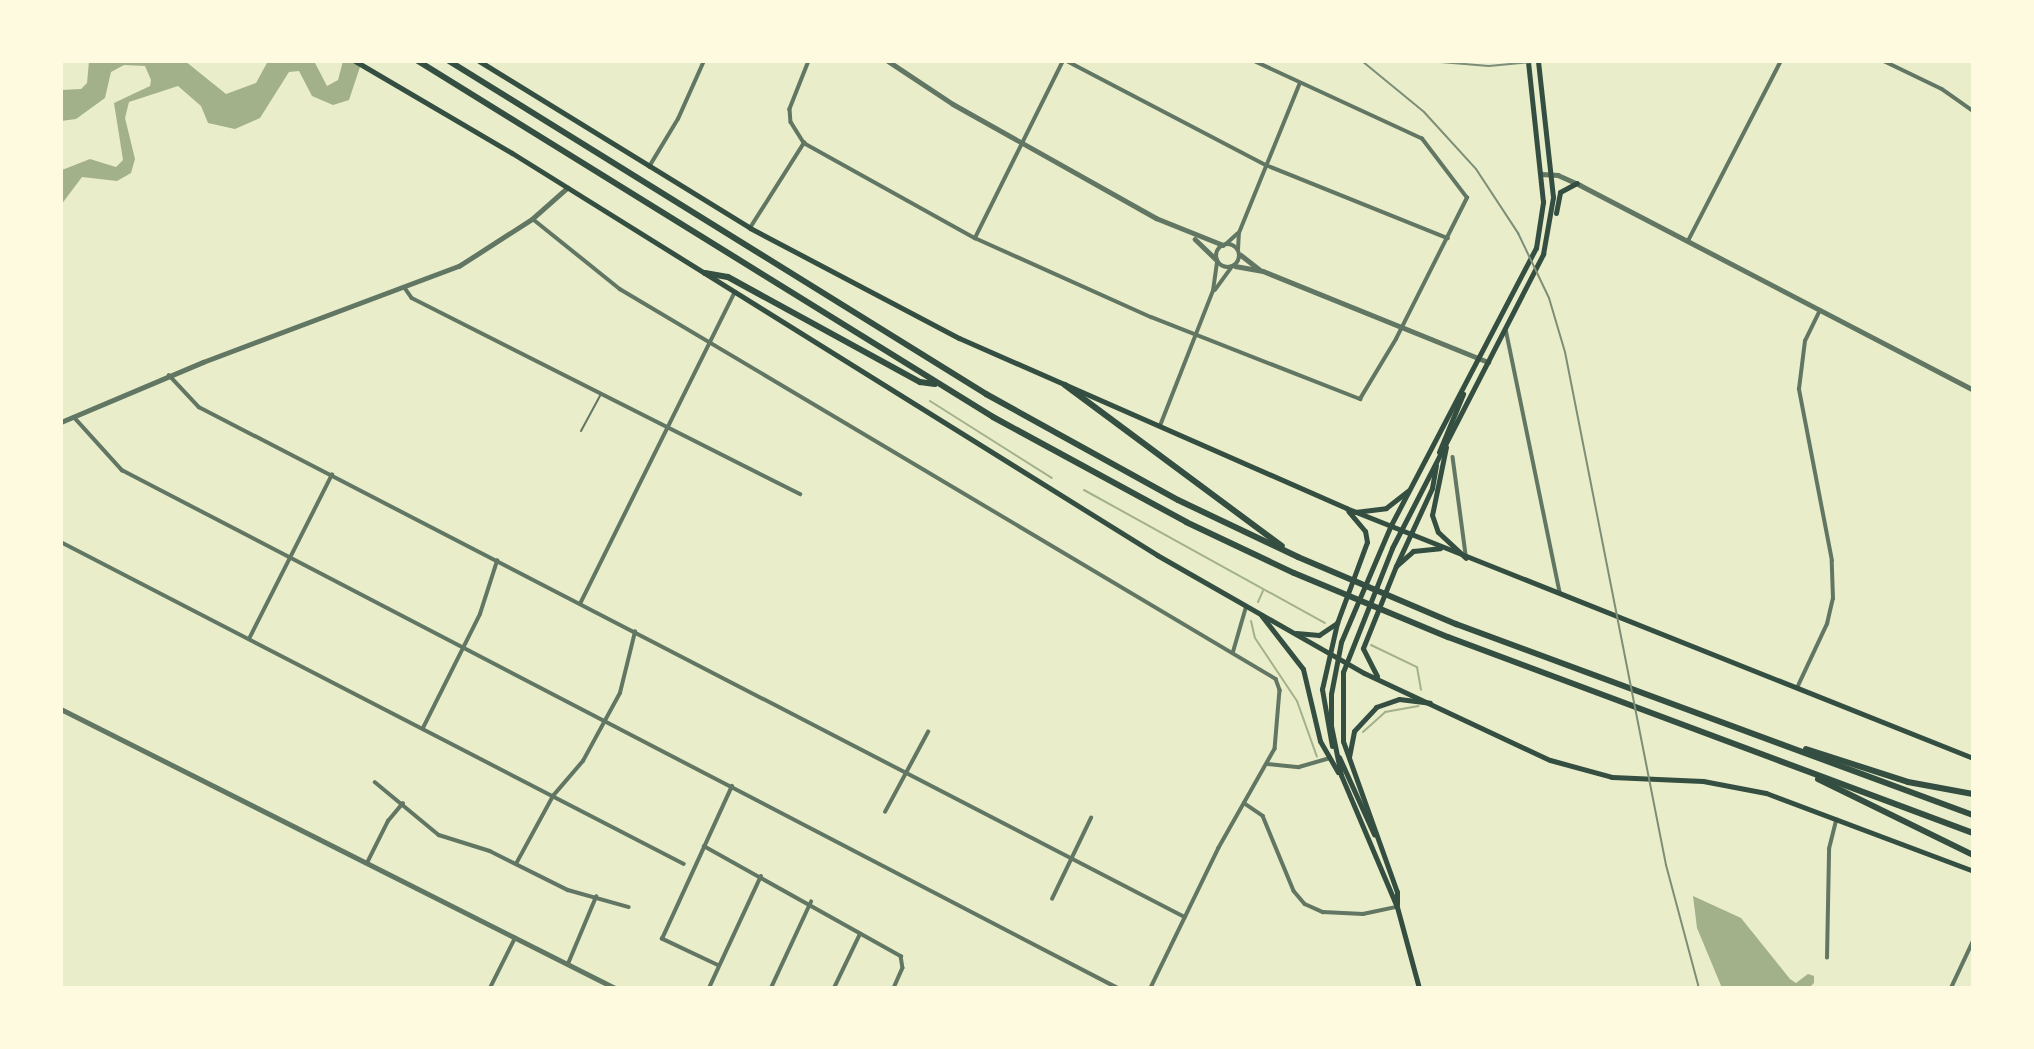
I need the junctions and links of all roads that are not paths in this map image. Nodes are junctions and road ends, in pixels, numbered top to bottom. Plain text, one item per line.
1 (355, 61) edge
2 (418, 61) edge
3 (479, 61) edge
4 (704, 61) edge
5 (809, 61) edge
6 (888, 61) edge
7 (1065, 61) edge
8 (1253, 61) edge
9 (1528, 61) edge
10 (1538, 61) edge
11 (1781, 61) edge
12 (1884, 61) edge
13 (451, 62) edge
14 (1299, 85) junction
15 (1973, 111) edge
16 (804, 144) junction
17 (1023, 145) junction
18 (1265, 165) junction
19 (649, 167) junction
20 (1551, 173) junction
21 (1541, 174) junction
22 (1577, 183) junction
23 (567, 188) junction
24 (532, 219) junction
25 (1550, 226) junction
26 (750, 228) junction
27 (1239, 233) junction
28 (1191, 236) junction
29 (975, 238) junction
30 (1448, 239) junction
31 (1688, 241) junction
32 (1224, 245) junction
33 (1239, 251) junction
34 (1217, 261) junction
35 (1233, 267) junction
36 (1263, 271) junction
37 (705, 273) junction
38 (405, 288) junction
39 (1213, 291) junction
40 (735, 292) junction
41 (1820, 309) junction
42 (1402, 327) junction
43 (1506, 329) junction
44 (1196, 333) junction
45 (708, 342) junction
46 (1479, 359) junction
47 (1488, 362) junction
48 (169, 375) junction
49 (941, 385) junction
50 (1065, 385) junction
51 (1464, 387) junction
52 (1973, 390) edge
53 (602, 393) junction
54 (73, 416) junction
55 (61, 422) edge
56 (666, 426) junction
57 (1159, 428) junction
58 (581, 431) dead end
59 (1446, 443) junction
60 (1453, 457) dead end
61 (1436, 462) junction
62 (332, 475) junction
63 (1413, 486) junction
64 (800, 494) dead end
65 (1346, 508) junction
66 (1355, 512) junction
67 (1391, 525) junction
68 (1401, 529) junction
69 (1410, 533) junction
70 (61, 542) edge
71 (1443, 548) junction
72 (291, 557) junction
73 (1298, 557) junction
74 (1466, 558) junction
75 (496, 561) junction
76 (1396, 566) junction
77 (1560, 593) junction
78 (580, 604) junction
79 (1246, 607) junction
80 (1261, 615) junction
81 (1337, 623) junction
82 (1290, 631) junction
83 (635, 632) junction
84 (249, 639) junction
85 (464, 647) junction
86 (1233, 652) junction
87 (1327, 652) junction
88 (1337, 657) junction
89 (1345, 663) junction
90 (1378, 676) junction
91 (1797, 688) junction
92 (1430, 704) junction
93 (61, 709) edge
94 (606, 718) junction
95 (422, 729) junction
96 (928, 732) dead end
97 (1762, 737) junction
98 (1336, 753) junction
99 (1973, 758) edge
100 (1328, 760) junction
101 (1349, 763) junction
102 (1268, 764) junction
103 (1798, 768) junction
104 (907, 772) junction
105 (1340, 775) junction
106 (375, 782) dead end
107 (733, 785) junction
108 (1973, 794) edge
109 (553, 796) junction
110 (403, 803) junction
111 (1244, 803) junction
112 (885, 812) dead end
113 (1973, 815) edge
114 (1091, 818) dead end
115 (1836, 818) junction
116 (1973, 833) edge
117 (1378, 838) junction
118 (705, 846) junction
119 (1973, 855) edge
120 (1072, 858) junction
121 (367, 863) junction
122 (516, 864) junction
123 (684, 864) dead end
124 (1973, 871) edge
125 (761, 876) junction
126 (596, 897) junction
127 (1052, 899) dead end
128 (811, 902) junction
129 (629, 907) dead end
130 (1397, 907) junction
131 (1185, 917) junction
132 (860, 934) junction
133 (515, 937) junction
134 (1973, 941) edge
135 (1827, 958) dead end
136 (568, 964) junction
137 (719, 967) junction
138 (490, 988) edge
139 (615, 988) edge
140 (709, 988) edge
141 (771, 988) edge
142 (834, 988) edge
143 (894, 988) edge
144 (1118, 988) edge
145 (1151, 988) edge
146 (1419, 988) edge
147 (1951, 988) edge

1 - 23 main road
2 - 49 highway
3 - 19 main road
4 - 19 street
5 - 16 street
6 - 17 street
7 - 17 street
7 - 18 street
8 - 14 street
9 - 21 main road
10 - 20 main road
11 - 31 street
12 - 15 street
13 - 73 highway
14 - 18 street
14 - 30 street
16 - 26 street
16 - 29 street
17 - 28 street
17 - 29 street
18 - 27 street
18 - 30 street
19 - 26 main road
20 - 21 street
20 - 22 street
20 - 25 main road
21 - 46 main road
22 - 25 main road
22 - 31 street
23 - 24 street
23 - 37 main road
24 - 38 street
24 - 45 street
25 - 43 main road
26 - 50 main road
27 - 32 street
27 - 33 street
28 - 32 street
28 - 34 street
29 - 44 street
30 - 42 street
31 - 41 street
32 - 33 street
32 - 34 street
33 - 35 street
33 - 36 street
34 - 35 street
34 - 39 street
35 - 36 street
35 - 39 street
36 - 42 street
37 - 40 main road
37 - 49 highway
38 - 48 street
38 - 53 street
39 - 44 street
40 - 45 street
40 - 79 main road
41 - 52 street
41 - 91 street
42 - 44 street
42 - 46 street
43 - 47 main road
43 - 77 street
44 - 57 street
45 - 56 street
45 - 86 street
46 - 47 street
46 - 51 main road
47 - 59 main road
48 - 54 street
48 - 62 street
49 - 103 highway
50 - 57 main road
50 - 73 highway
51 - 61 main road
51 - 63 main road
53 - 56 street
53 - 58 lane
54 - 55 street
54 - 72 street
56 - 64 street
56 - 78 street
57 - 65 main road
59 - 61 main road
59 - 74 main road
60 - 74 street
61 - 68 main road
61 - 69 main road
62 - 72 street
62 - 75 street
63 - 66 main road
63 - 67 main road
65 - 66 main road
65 - 81 main road
66 - 67 main road
67 - 68 main road
67 - 88 main road
68 - 69 main road
68 - 89 main road
69 - 71 main road
69 - 76 main road
70 - 84 street
71 - 74 main road
71 - 76 main road
72 - 84 street
72 - 85 street
73 - 97 highway
74 - 77 main road
75 - 78 street
75 - 85 street
76 - 90 main road
77 - 91 main road
78 - 83 street
79 - 80 main road
79 - 86 street
80 - 82 main road
80 - 100 main road
81 - 82 main road
81 - 87 main road
82 - 87 main road
83 - 94 street
83 - 104 street
84 - 95 street
85 - 94 street
85 - 95 street
86 - 102 street
87 - 88 main road
87 - 98 main road
88 - 89 main road
88 - 98 main road
89 - 90 main road
89 - 101 main road
90 - 92 main road
91 - 99 main road
92 - 101 main road
92 - 115 main road
93 - 121 street
94 - 107 street
94 - 109 street
95 - 109 street
96 - 104 street
97 - 108 highway
97 - 113 highway
98 - 100 street
98 - 105 main road
98 - 117 main road
100 - 102 street
100 - 105 main road
101 - 117 main road
102 - 111 street
103 - 116 highway
103 - 119 highway
104 - 112 street
104 - 120 street
105 - 130 main road
106 - 110 street
107 - 118 street
107 - 144 street
109 - 122 street
109 - 123 street
110 - 121 street
110 - 122 street
111 - 130 street
111 - 131 street
114 - 120 street
115 - 124 main road
115 - 135 street
117 - 130 main road
118 - 125 street
118 - 137 street
120 - 127 street
120 - 131 street
121 - 133 street
122 - 126 street
125 - 128 street
125 - 137 street
126 - 129 street
126 - 136 street
128 - 132 street
128 - 141 street
130 - 146 main road
131 - 145 street
132 - 142 street
132 - 143 street
133 - 136 street
133 - 138 street
134 - 147 street
136 - 139 street
137 - 140 street

